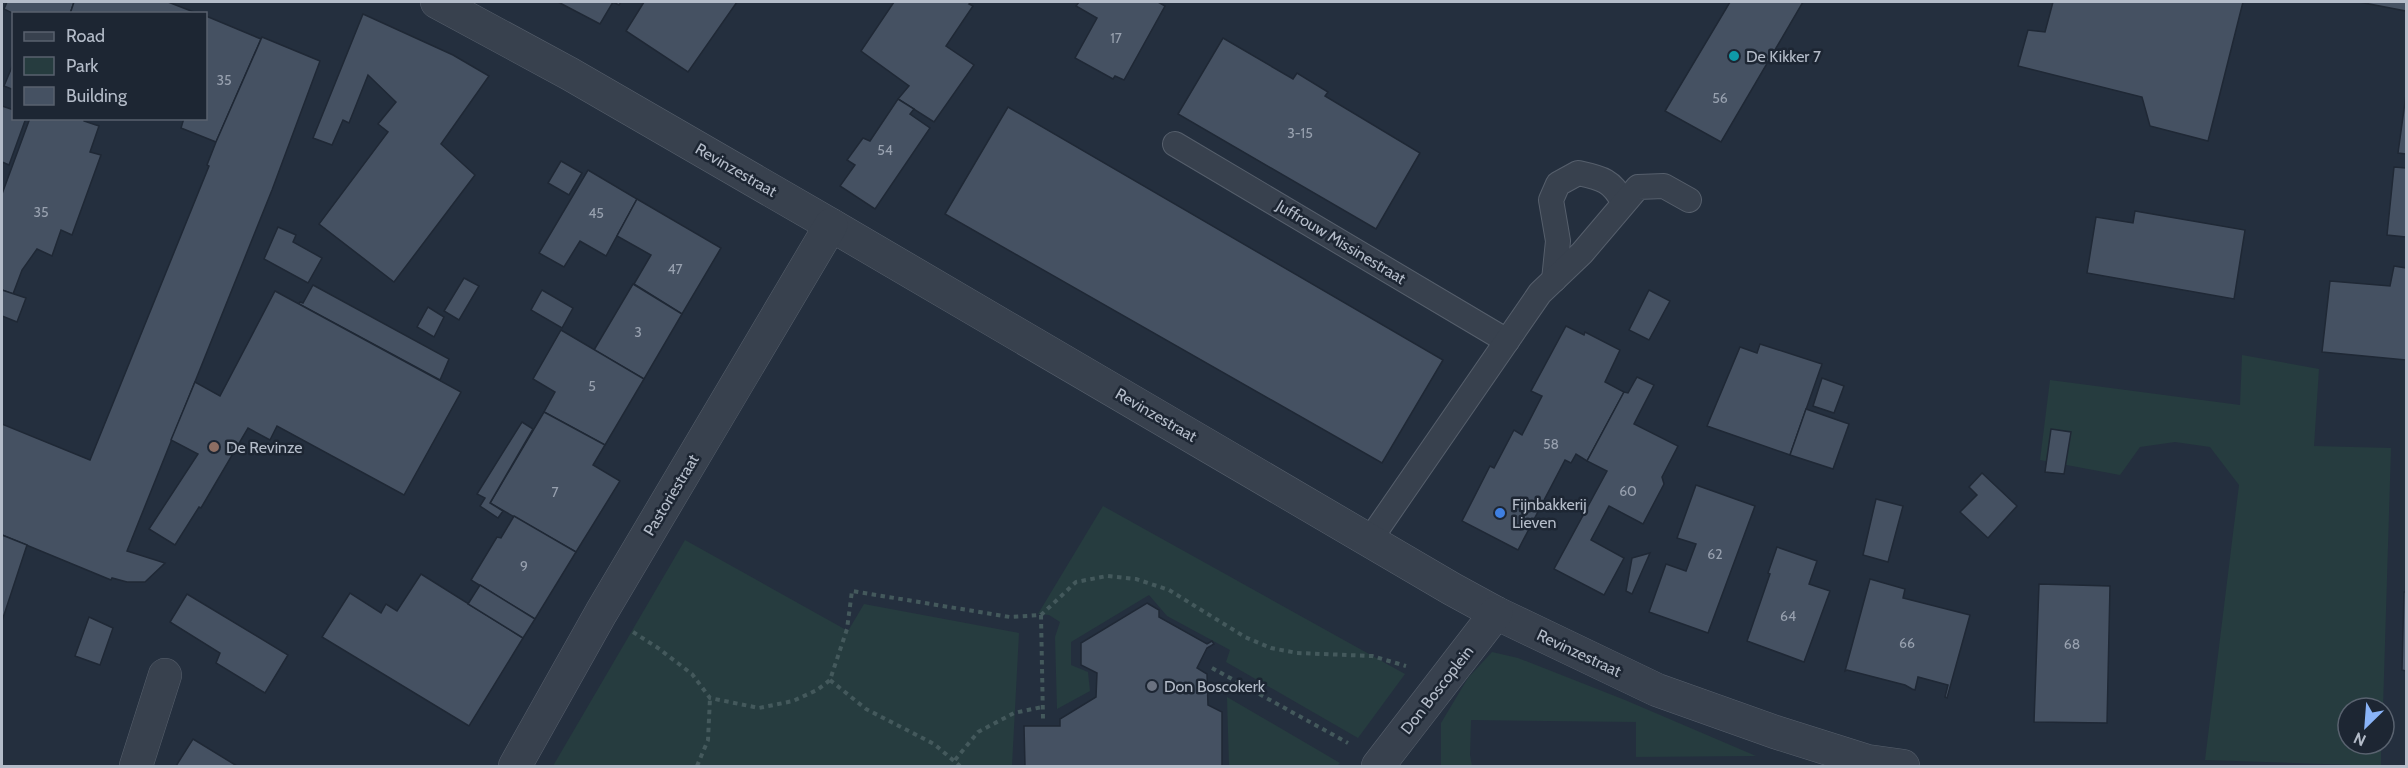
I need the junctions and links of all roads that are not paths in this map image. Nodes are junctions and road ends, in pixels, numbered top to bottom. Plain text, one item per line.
1 (437, 2) edge
2 (1174, 144) dead end
3 (1689, 200) dead end
4 (1623, 202) junction
5 (831, 225) junction
6 (1554, 280) junction
7 (1507, 341) junction
8 (1369, 541) junction
9 (1496, 613) junction
10 (165, 675) dead end
11 (1380, 764) edge
12 (136, 766) edge
13 (515, 766) edge
14 (1902, 766) edge

1 - 5 street, Revinzestraat
2 - 7 lane, Juffrouw Missinestraat
3 - 4 lane
4 - 6 lane
4 - 6 lane
5 - 8 street, Revinzestraat
5 - 13 street, Pastoriestraat
6 - 7 lane
7 - 8 lane
8 - 9 street, Revinzestraat
9 - 11 street, Don Boscoplein
9 - 14 street, Revinzestraat
10 - 12 street

